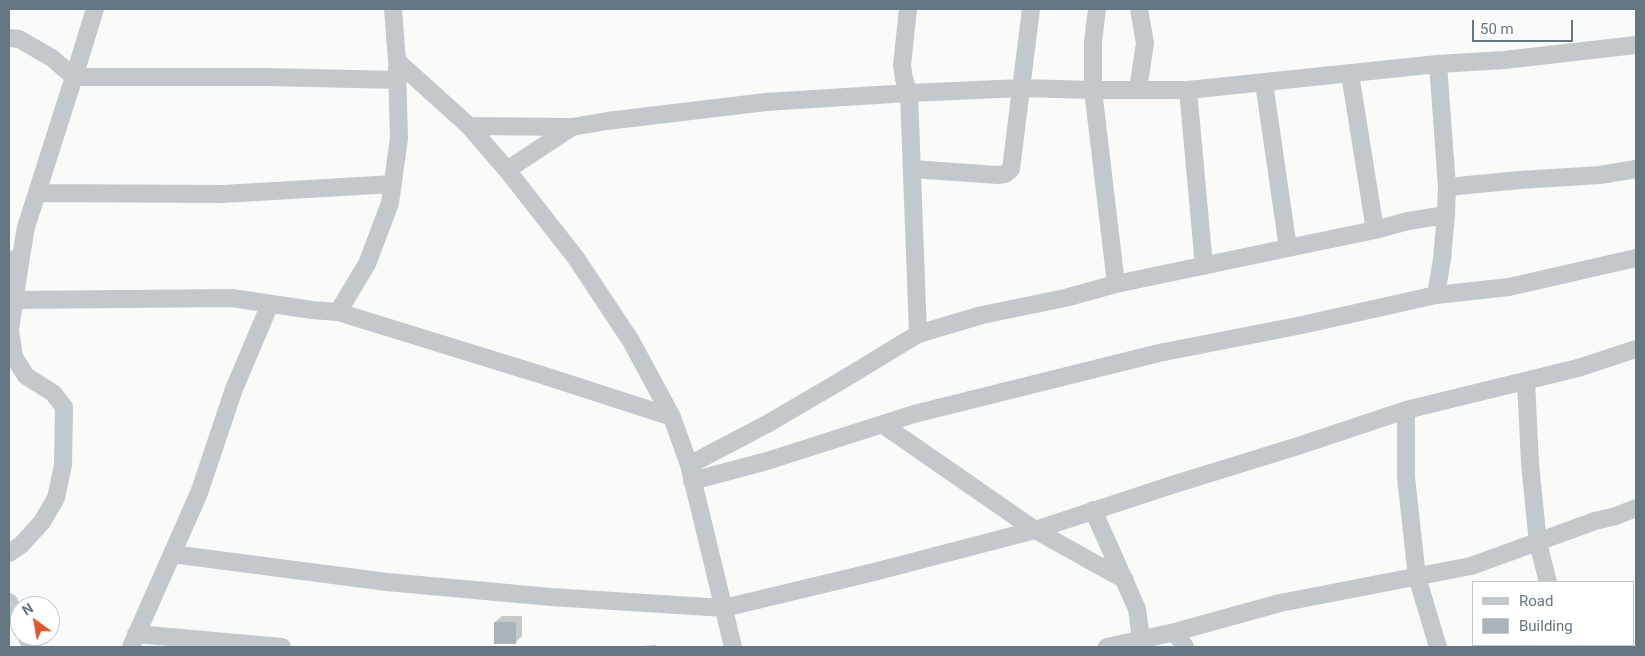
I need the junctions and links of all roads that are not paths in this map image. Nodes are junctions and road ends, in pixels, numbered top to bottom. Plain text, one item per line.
1 (95, 9) edge
2 (393, 9) edge
3 (908, 9) edge
4 (1028, 9) edge
5 (1097, 9) edge
6 (1139, 9) edge
7 (9, 38) edge
8 (1636, 45) edge
9 (397, 61) junction
10 (1438, 64) junction
11 (1350, 74) junction
12 (74, 77) junction
13 (398, 80) junction
14 (1264, 83) junction
15 (1021, 88) junction
16 (1093, 90) junction
17 (1138, 90) junction
18 (1188, 90) junction
19 (909, 93) junction
20 (469, 126) junction
21 (572, 127) junction
22 (507, 170) junction
23 (912, 170) junction
24 (1636, 170) edge
25 (393, 184) junction
26 (1447, 187) junction
27 (37, 193) junction
28 (1446, 215) junction
29 (1375, 230) junction
30 (1288, 248) junction
31 (1636, 258) edge
32 (14, 261) edge
33 (1204, 266) junction
34 (1116, 284) junction
35 (1436, 295) junction
36 (15, 300) junction
37 (270, 304) junction
38 (338, 312) junction
39 (918, 334) junction
40 (1636, 349) edge
41 (1526, 381) junction
42 (1406, 410) junction
43 (672, 417) junction
44 (882, 424) junction
45 (690, 473) junction
46 (1636, 508) edge
47 (1093, 510) junction
48 (1035, 530) junction
49 (1538, 543) junction
50 (9, 553) edge
51 (172, 554) junction
52 (1417, 577) junction
53 (1125, 580) junction
54 (1548, 581) edge
55 (724, 608) junction
56 (1137, 609) junction
57 (1168, 633) junction
58 (1141, 639) junction
59 (133, 641) edge
60 (282, 647) edge
61 (734, 647) edge
62 (1108, 647) edge
63 (1185, 647) edge
64 (1438, 647) edge

1 - 12 street
2 - 9 street
3 - 19 street
4 - 15 street
5 - 16 street
6 - 17 street
7 - 12 street
8 - 10 street
9 - 13 street
9 - 20 street
10 - 11 street
10 - 26 street
11 - 14 street
11 - 29 street
12 - 13 street
12 - 27 street
13 - 25 street
14 - 18 street
14 - 30 street
15 - 16 street
15 - 19 street
15 - 23 street
16 - 17 street
16 - 34 street
17 - 18 street
18 - 33 street
19 - 21 street
19 - 23 street
20 - 21 street
20 - 22 street
21 - 22 street
22 - 43 street
23 - 39 street
24 - 26 street
25 - 27 street
25 - 38 street
26 - 28 street
27 - 32 street
28 - 29 street
28 - 35 street
29 - 30 street
30 - 33 street
31 - 35 street
32 - 36 street
33 - 34 street
34 - 39 street
35 - 44 street
36 - 37 street
36 - 50 street
37 - 38 street
37 - 51 street
38 - 43 street
39 - 45 street
40 - 41 street
41 - 42 street
41 - 49 street
42 - 47 street
42 - 52 street
43 - 45 street
44 - 45 street
44 - 48 street
45 - 55 street
46 - 49 street
47 - 48 street
47 - 53 street
48 - 53 street
48 - 55 street
49 - 52 street
49 - 54 street
51 - 55 street
51 - 59 street
52 - 57 street
52 - 64 street
53 - 56 street
55 - 61 street
56 - 57 street
56 - 58 street
57 - 58 street
57 - 63 street
58 - 62 street
59 - 60 street

